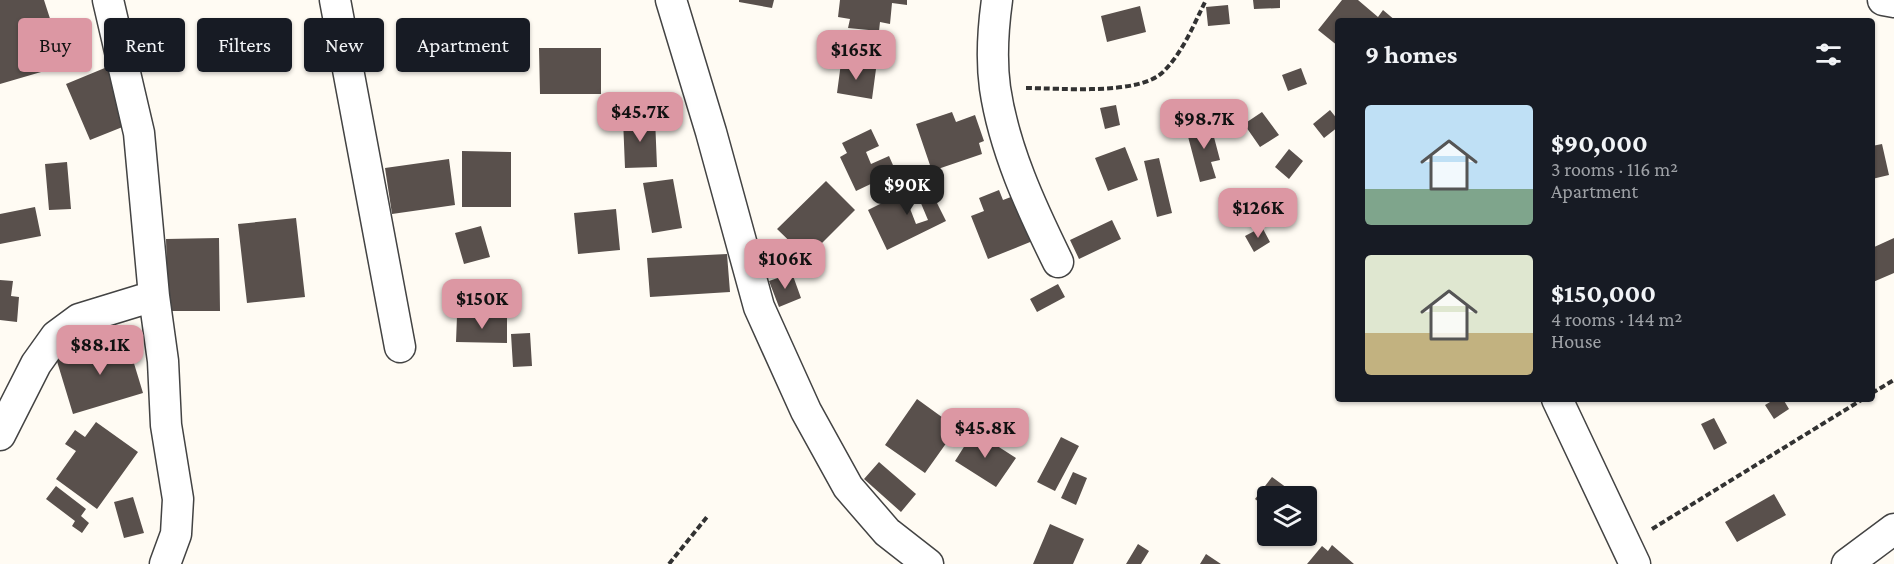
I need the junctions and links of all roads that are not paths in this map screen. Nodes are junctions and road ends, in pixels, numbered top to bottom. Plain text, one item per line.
1 (108, 0) edge
2 (335, 0) edge
3 (671, 0) edge
4 (997, 0) edge
5 (1884, 0) edge
6 (1894, 2) edge
7 (1058, 262) dead end
8 (154, 297) junction
9 (400, 347) dead end
10 (1558, 402) edge
11 (0, 435) edge
12 (1894, 530) edge
13 (1630, 555) edge
14 (165, 564) edge
15 (928, 564) edge
16 (1847, 564) edge

1 - 8 street
2 - 9 street
3 - 15 street
4 - 7 street
5 - 6 street
8 - 11 street
8 - 14 street
10 - 13 street
12 - 16 street

